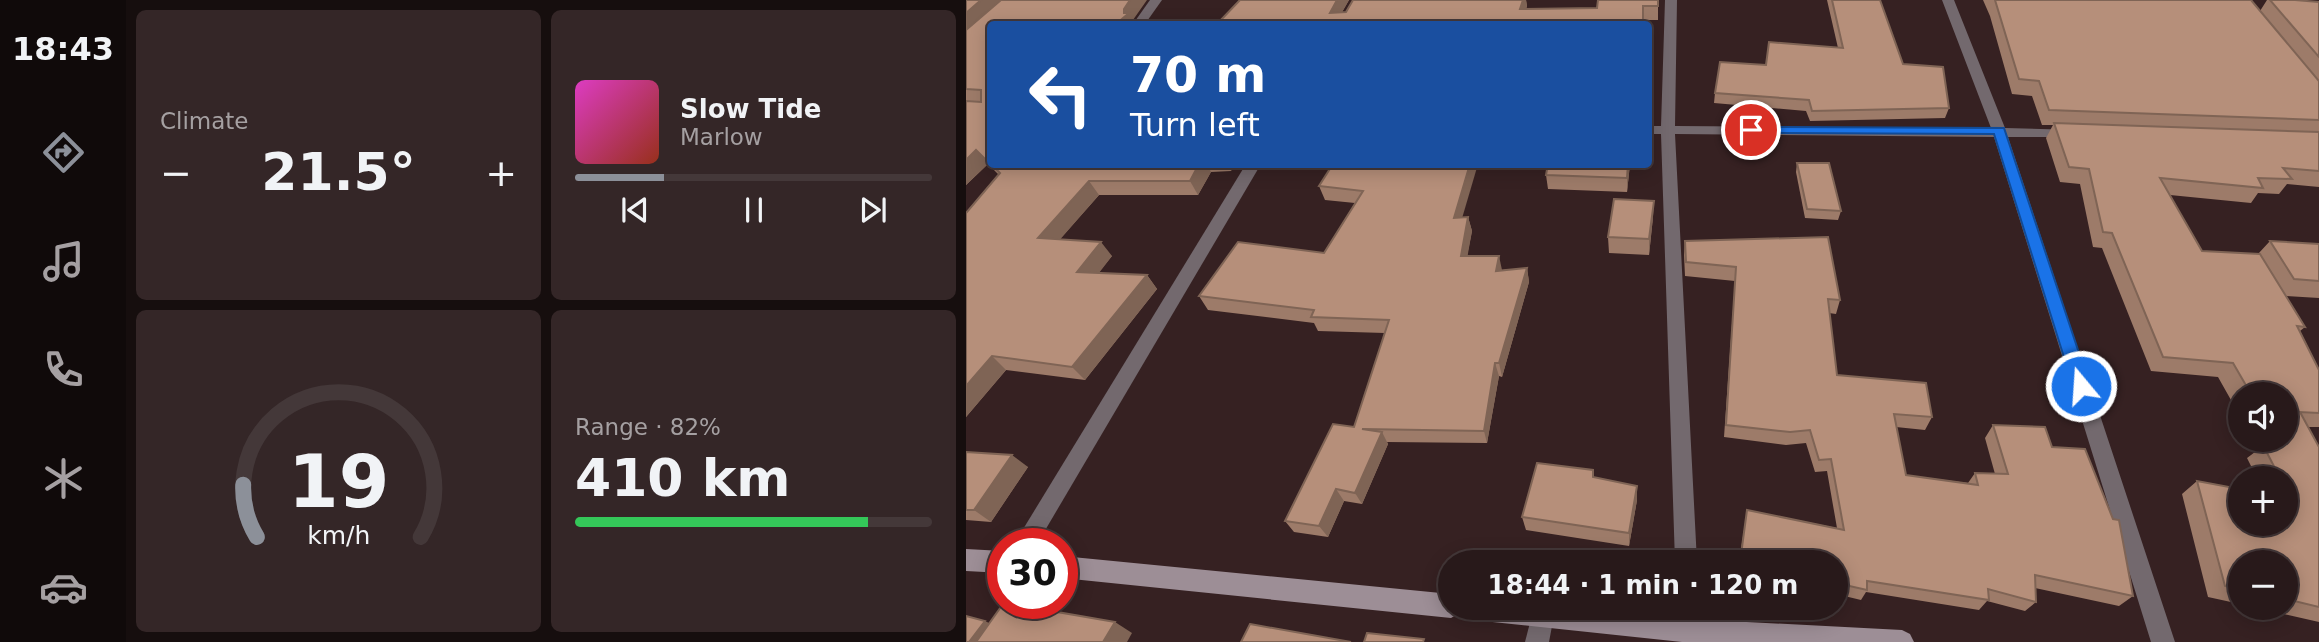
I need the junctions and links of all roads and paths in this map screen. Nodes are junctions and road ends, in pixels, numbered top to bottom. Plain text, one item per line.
1 (1156, 0) edge
2 (1671, 0) edge
3 (1948, 0) edge
4 (1141, 21) edge
5 (1652, 130) edge
6 (1668, 130) junction
7 (1999, 130) junction
8 (2083, 133) edge
9 (1252, 168) edge
10 (1035, 528) edge
11 (1686, 550) edge
12 (966, 560) edge
13 (987, 561) edge
14 (1078, 569) edge
15 (1438, 605) edge
16 (1541, 620) edge
17 (1698, 620) edge
18 (1537, 642) edge
19 (1902, 642) edge
20 (2163, 642) edge

1 - 4 street
2 - 6 street
3 - 7 street
5 - 6 street
6 - 7 street
6 - 11 street
7 - 8 street
7 - 20 street
9 - 10 street
12 - 13 street
14 - 15 street
16 - 18 street
17 - 19 street

